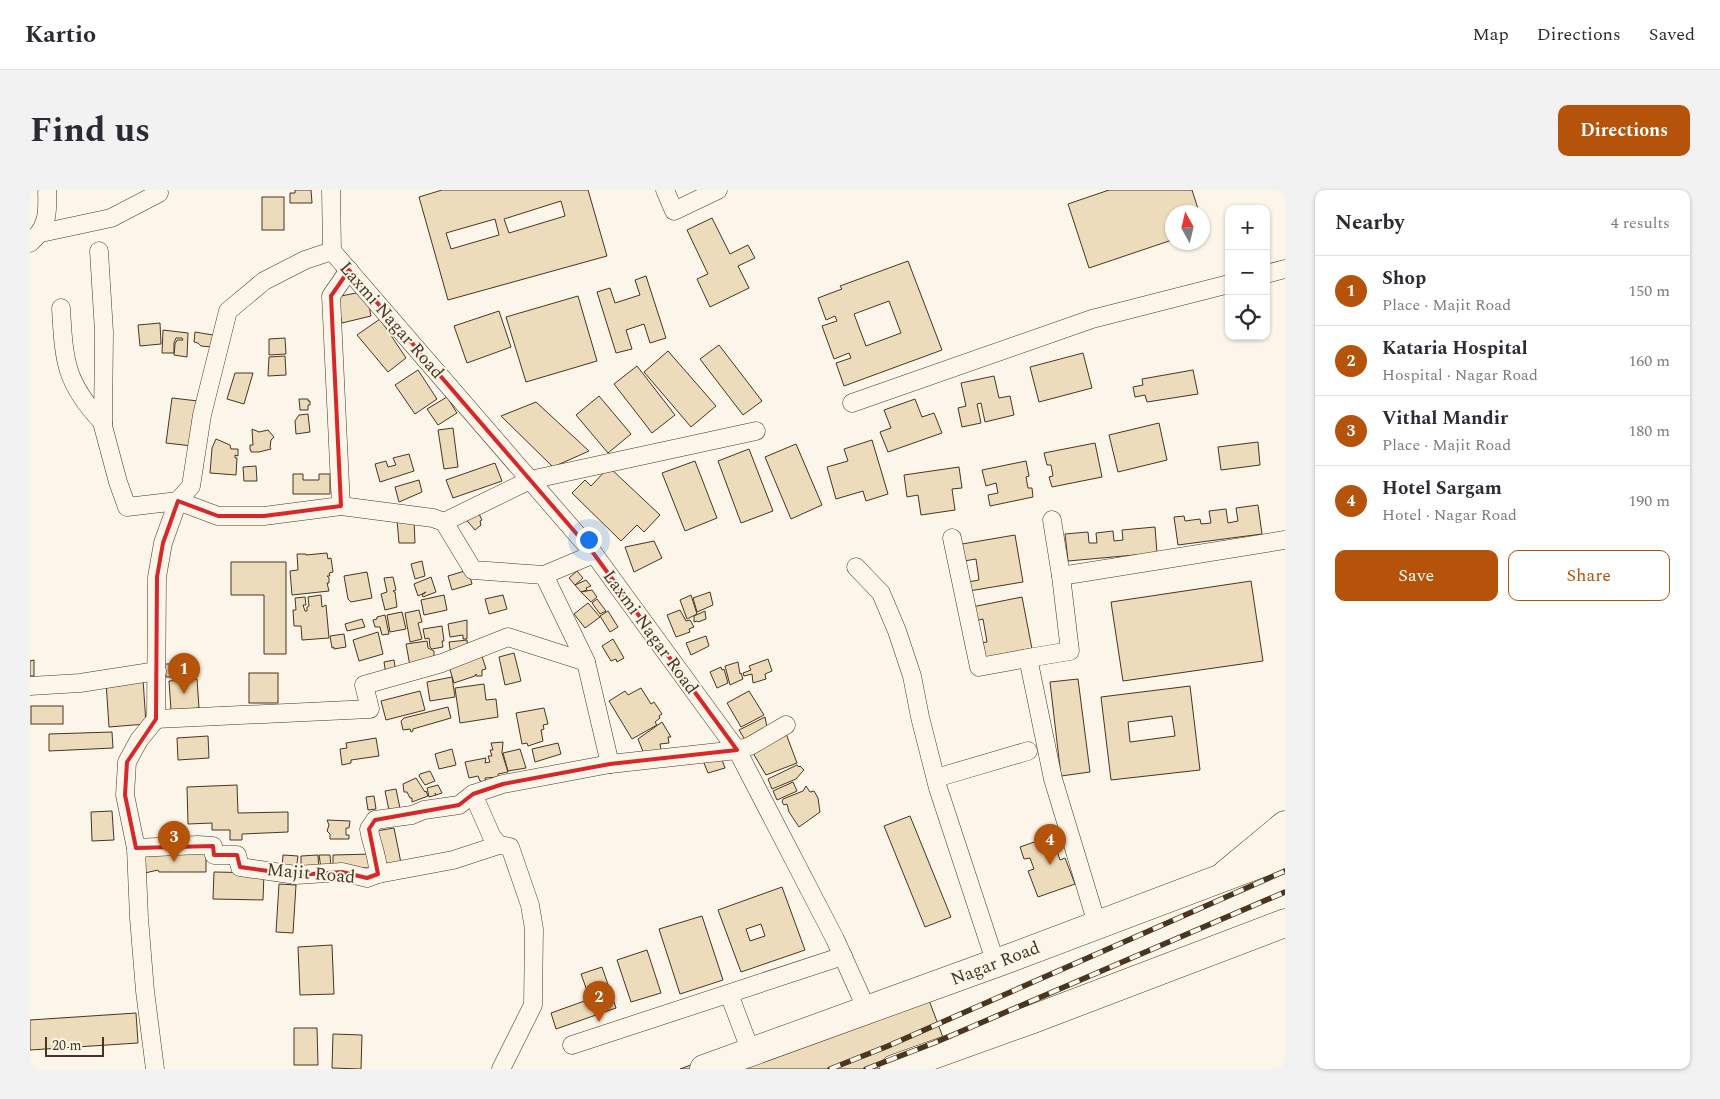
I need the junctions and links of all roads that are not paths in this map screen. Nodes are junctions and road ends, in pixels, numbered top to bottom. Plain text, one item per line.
1 (47, 190) edge
2 (665, 190) edge
3 (718, 190) edge
4 (159, 193) dead end
5 (333, 194) edge
6 (36, 238) edge
7 (332, 250) junction
8 (99, 251) dead end
9 (1285, 269) edge
10 (350, 270) junction
11 (1270, 273) edge
12 (1225, 285) edge
13 (61, 308) dead end
14 (852, 403) dead end
15 (103, 424) junction
16 (756, 431) dead end
17 (530, 480) junction
18 (178, 501) junction
19 (341, 506) junction
20 (1052, 520) dead end
21 (444, 522) junction
22 (952, 538) dead end
23 (1285, 540) edge
24 (594, 554) junction
25 (856, 567) dead end
26 (544, 575) junction
27 (1061, 576) junction
28 (1028, 658) junction
29 (586, 662) junction
30 (157, 671) junction
31 (30, 686) edge
32 (156, 719) junction
33 (786, 726) dead end
34 (737, 750) junction
35 (1028, 751) dead end
36 (610, 764) junction
37 (936, 778) junction
38 (473, 794) junction
39 (1285, 825) edge
40 (499, 845) junction
41 (136, 848) junction
42 (1285, 854) edge
43 (378, 874) junction
44 (1221, 878) junction
45 (1285, 923) edge
46 (1097, 924) junction
47 (843, 956) junction
48 (996, 964) junction
49 (729, 994) junction
50 (867, 1010) junction
51 (572, 1045) dead end
52 (751, 1052) junction
53 (155, 1069) edge
54 (501, 1069) edge
55 (704, 1069) edge
56 (894, 1069) edge

1 - 6 street
2 - 3 street
4 - 6 street
5 - 7 street, Laxmi Nagar Road
7 - 10 street, Laxmi Nagar Road
7 - 18 street
8 - 15 street
9 - 11 street
10 - 17 street, Laxmi Nagar Road
10 - 19 street
12 - 14 street
13 - 15 street
15 - 18 street
16 - 17 street
17 - 21 street
17 - 24 street, Laxmi Nagar Road
18 - 19 street
18 - 30 street
19 - 21 street
20 - 27 street
21 - 26 street
22 - 28 street
23 - 27 street
24 - 26 street
24 - 34 street, Laxmi Nagar Road
25 - 37 street
26 - 29 street
27 - 28 street
28 - 46 street
29 - 32 street
29 - 36 street
30 - 31 street
30 - 32 street
32 - 41 street
33 - 34 street
34 - 36 street
34 - 47 street, Laxmi Nagar Road
35 - 37 street
36 - 38 street
37 - 48 street
38 - 40 street
38 - 43 street
39 - 44 main road
40 - 43 street, Majit Road
40 - 54 street
41 - 43 street, Majit Road
41 - 53 street
42 - 44 main road, Nagar Road
44 - 46 main road, Nagar Road
45 - 56 main road
46 - 48 main road, Nagar Road
47 - 49 street
47 - 50 street, Laxmi Nagar Road
48 - 50 main road, Nagar Road
49 - 51 street
49 - 52 street
50 - 52 main road, Nagar Road
52 - 55 main road, Nagar Road

